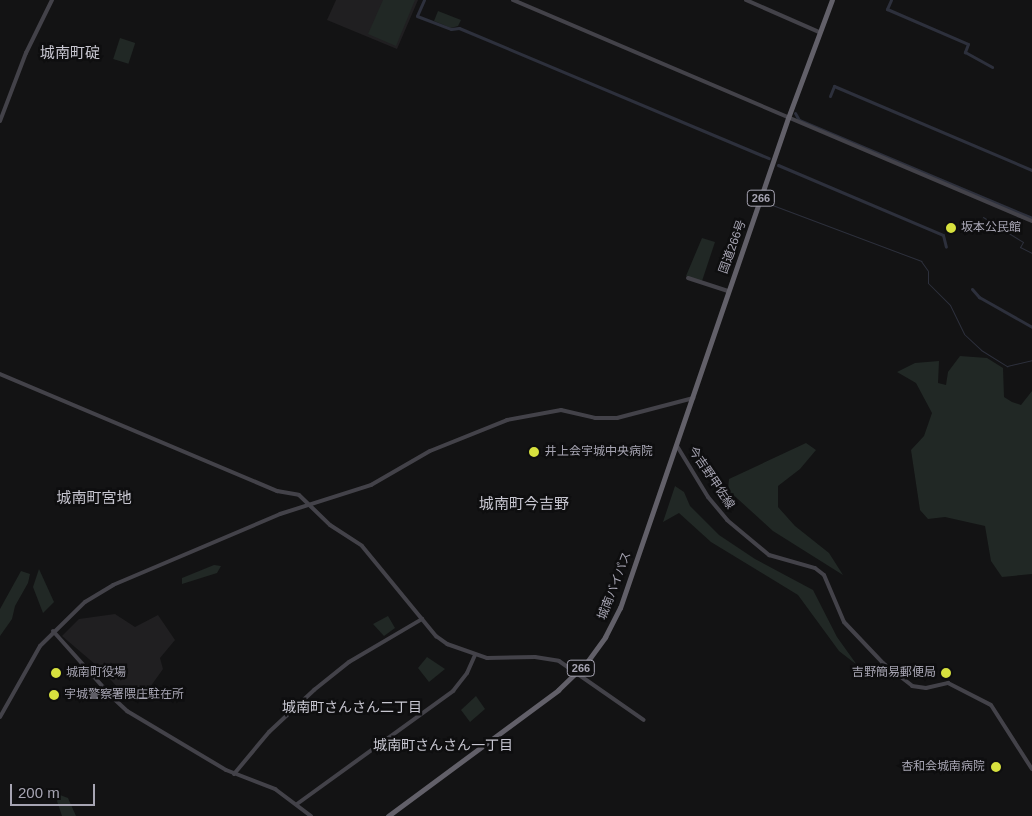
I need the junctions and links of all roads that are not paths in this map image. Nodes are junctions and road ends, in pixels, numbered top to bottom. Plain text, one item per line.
1 (52, 0) edge
2 (513, 0) edge
3 (746, 0) edge
4 (832, 0) edge
5 (819, 32) junction
6 (788, 118) junction
7 (0, 121) edge
8 (1032, 221) edge
9 (688, 278) dead end
10 (728, 291) junction
11 (0, 374) edge
12 (693, 398) junction
13 (677, 446) junction
14 (310, 504) junction
15 (422, 619) junction
16 (54, 631) junction
17 (475, 655) junction
18 (577, 672) junction
19 (0, 717) edge
20 (644, 720) dead end
21 (1032, 769) edge
22 (234, 774) junction
23 (297, 804) junction
24 (311, 816) edge
25 (388, 816) edge

1 - 7 street
2 - 6 street
3 - 5 street
4 - 5 highway, 国道266号 / 266
5 - 6 highway, 国道266号 / 266
6 - 8 street
6 - 10 highway, 国道266号 / 266
9 - 10 street
10 - 12 highway, 国道266号 / 266
11 - 14 street
12 - 13 highway, 国道266号 / 266
12 - 14 street
13 - 18 highway, 城南バイパス / 266
13 - 21 street, 今吉野甲佐線
14 - 15 street
14 - 16 street
15 - 17 street
15 - 22 street
16 - 19 street
16 - 22 street
17 - 18 street
17 - 23 street
18 - 20 street
18 - 25 highway, 城南バイパス / 266
22 - 23 street
23 - 24 street

